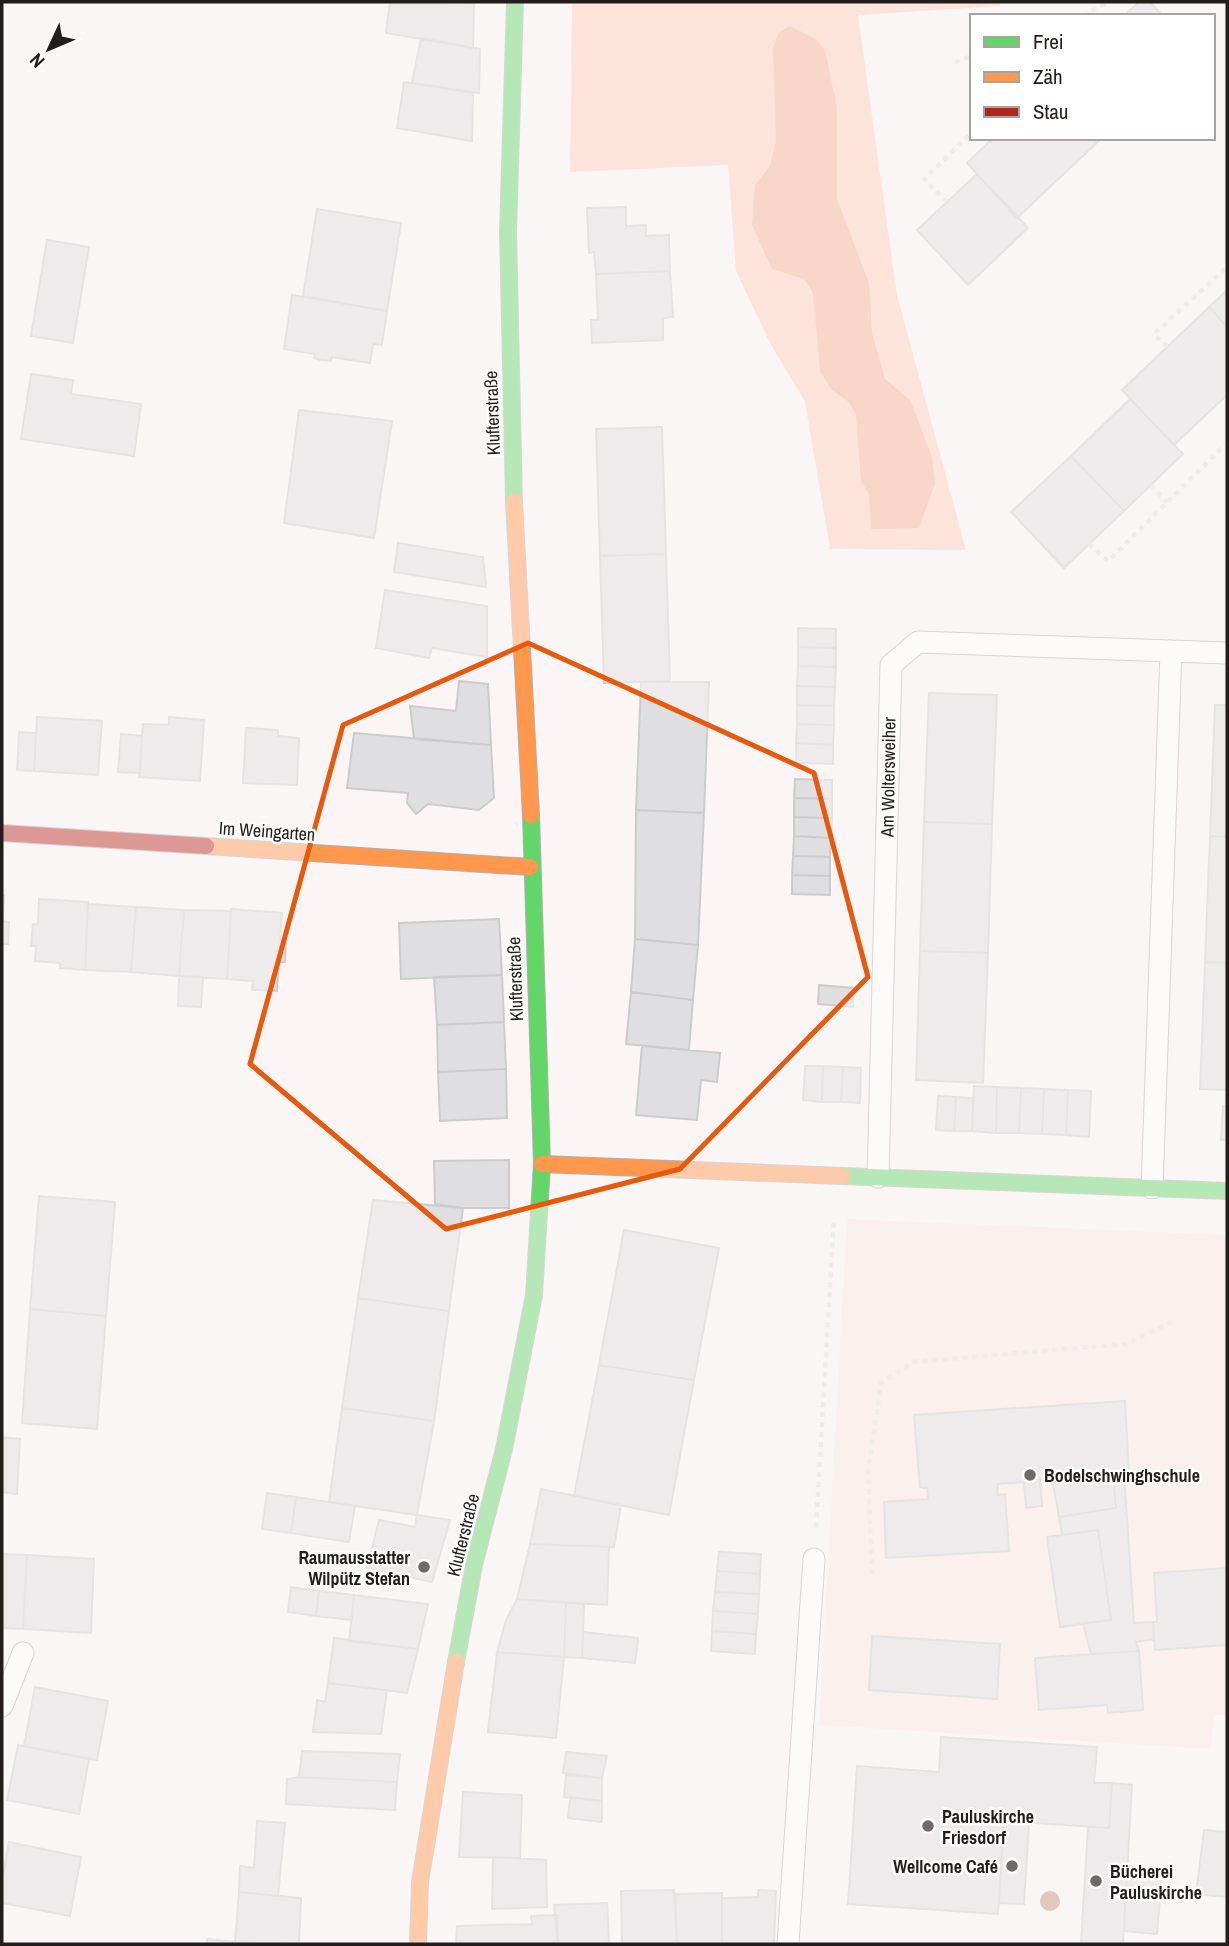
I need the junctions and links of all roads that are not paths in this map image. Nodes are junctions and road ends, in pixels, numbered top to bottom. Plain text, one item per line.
1 (515, 2) edge
2 (1171, 651) junction
3 (1227, 653) edge
4 (2, 833) edge
5 (530, 867) junction
6 (542, 1164) junction
7 (878, 1177) junction
8 (1152, 1188) junction
9 (1227, 1191) edge
10 (814, 1559) road end
11 (23, 1653) dead end
12 (2, 1706) edge
13 (418, 1944) edge
14 (788, 1944) edge

1 - 5 street, Klufterstraße
2 - 3 lane, Am Woltersweiher
2 - 7 lane, Am Woltersweiher
2 - 8 lane
4 - 5 street, Im Weingarten
5 - 6 street, Klufterstraße
6 - 7 street
6 - 13 street, Klufterstraße
7 - 8 street
8 - 9 street
10 - 14 lane
11 - 12 lane

